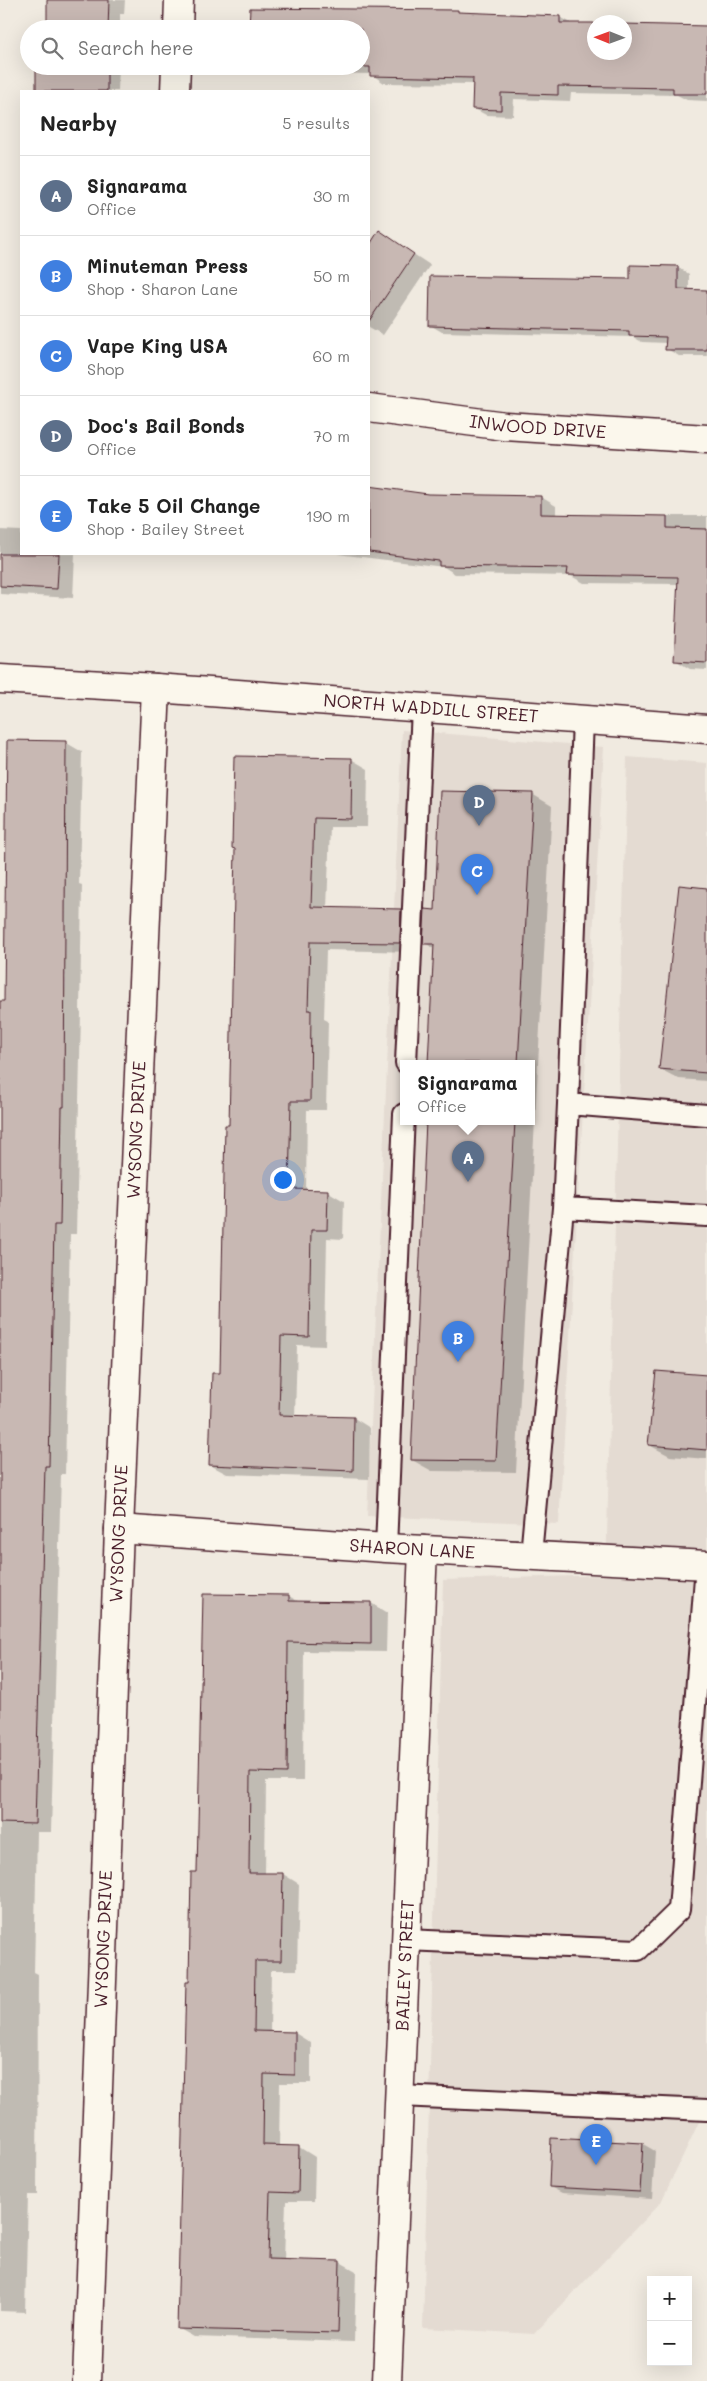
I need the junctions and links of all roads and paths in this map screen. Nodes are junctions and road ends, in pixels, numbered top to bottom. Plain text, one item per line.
1 (179, 0) edge
2 (178, 20) edge
3 (176, 75) edge
4 (175, 90) edge
5 (370, 408) edge
6 (707, 439) edge
7 (0, 680) edge
8 (156, 688) junction
9 (422, 708) junction
10 (583, 720) junction
11 (707, 729) edge
12 (406, 1060) edge
13 (568, 1104) junction
14 (707, 1116) edge
15 (404, 1125) edge
16 (563, 1208) junction
17 (707, 1216) edge
18 (119, 1529) junction
19 (386, 1548) junction
20 (423, 1550) junction
21 (532, 1555) junction
22 (706, 1566) edge
23 (405, 1940) junction
24 (399, 2096) junction
25 (707, 2110) edge
26 (88, 2381) edge
27 (387, 2381) edge

1 - 2 street
3 - 4 street
5 - 6 street, INWOOD DRIVE
7 - 8 street, NORTH WADDILL STREET
8 - 9 street, NORTH WADDILL STREET
8 - 18 street, WYSONG DRIVE
9 - 10 street, NORTH WADDILL STREET
9 - 12 lane
10 - 11 street, NORTH WADDILL STREET
10 - 13 lane
13 - 14 lane
13 - 16 lane
15 - 19 lane
16 - 17 lane
16 - 21 lane
18 - 19 street, SHARON LANE
18 - 26 street, WYSONG DRIVE
19 - 20 street, SHARON LANE
20 - 21 street, SHARON LANE
20 - 23 street, BAILEY STREET
21 - 22 street, SHARON LANE
22 - 23 lane
23 - 24 street, BAILEY STREET
24 - 25 lane
24 - 27 street, BAILEY STREET

